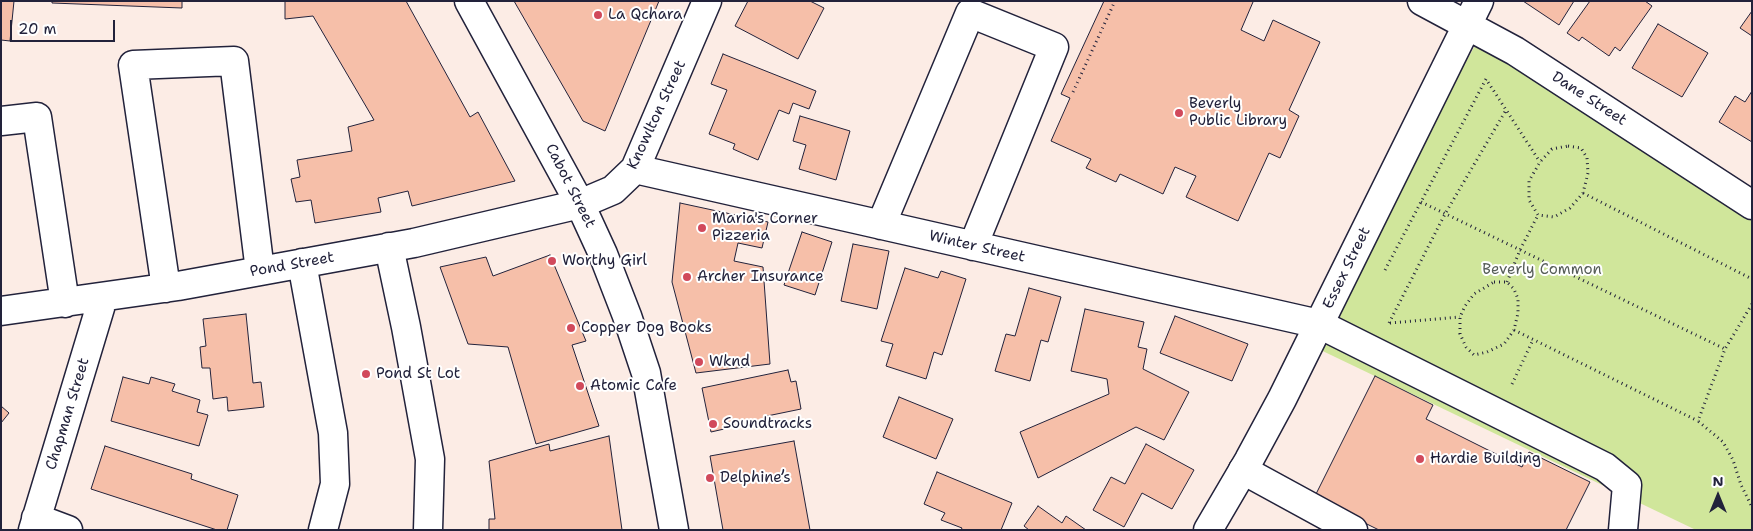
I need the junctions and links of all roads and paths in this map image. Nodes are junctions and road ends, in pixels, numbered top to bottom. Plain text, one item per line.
1 (468, 1) edge
2 (707, 1) edge
3 (1422, 1) edge
4 (1473, 13) edge
5 (1506, 110) junction
6 (1, 121) edge
7 (1540, 162) junction
8 (635, 169) junction
9 (1583, 192) junction
10 (1420, 202) junction
11 (580, 204) junction
12 (1752, 205) edge
13 (1445, 214) junction
14 (1538, 215) junction
15 (882, 225) junction
16 (973, 246) junction
17 (389, 247) junction
18 (1520, 250) junction
19 (302, 263) junction
20 (260, 271) junction
21 (1383, 273) dead end
22 (1752, 278) edge
23 (1507, 282) junction
24 (166, 288) junction
25 (104, 298) junction
26 (65, 303) junction
27 (1752, 304) edge
28 (1, 311) edge
29 (1460, 317) junction
30 (1381, 323) dead end
31 (1390, 323) junction
32 (1319, 324) junction
33 (1514, 330) junction
34 (1533, 340) junction
35 (1725, 349) junction
36 (1498, 414) junction
37 (1698, 421) junction
38 (1243, 470) junction
39 (1752, 506) edge
40 (34, 524) edge
41 (68, 530) edge
42 (323, 530) edge
43 (428, 530) edge
44 (674, 530) edge
45 (1208, 530) edge
46 (1353, 530) edge
47 (1623, 530) edge

1 - 11 street, Cabot Street
2 - 8 street, Knowlton Street
3 - 4 street, Dane Street
4 - 12 street, Dane Street
4 - 32 street, Essex Street
5 - 7 path
5 - 10 path
5 - 13 path
6 - 26 street
7 - 9 path
7 - 14 path
8 - 11 street, Knowlton Street
8 - 15 street, Winter Street
9 - 14 path
9 - 22 path
10 - 13 path
10 - 21 path
11 - 17 street, Pond Street
11 - 44 street, Cabot Street
13 - 18 path
13 - 31 path
14 - 18 path
15 - 16 street, Winter Street
15 - 16 street
16 - 32 street, Winter Street
17 - 19 street, Pond Street
17 - 43 street
18 - 23 path
18 - 35 path
19 - 20 street, Pond Street
19 - 42 street
20 - 24 street, Pond Street
20 - 24 street
23 - 29 path
23 - 33 path
24 - 25 street, Pond Street
25 - 26 street, Pond Street
25 - 40 street, Chapman Street
26 - 28 street, Pond Street
27 - 35 path
29 - 31 path
29 - 33 path
30 - 31 path
32 - 36 street, Winter Street
32 - 38 street, Essex Street
33 - 34 path
34 - 36 path
34 - 37 path
35 - 37 path
36 - 47 street, Winter Street
37 - 39 path
38 - 45 street, Essex Street
38 - 46 street
40 - 41 street

